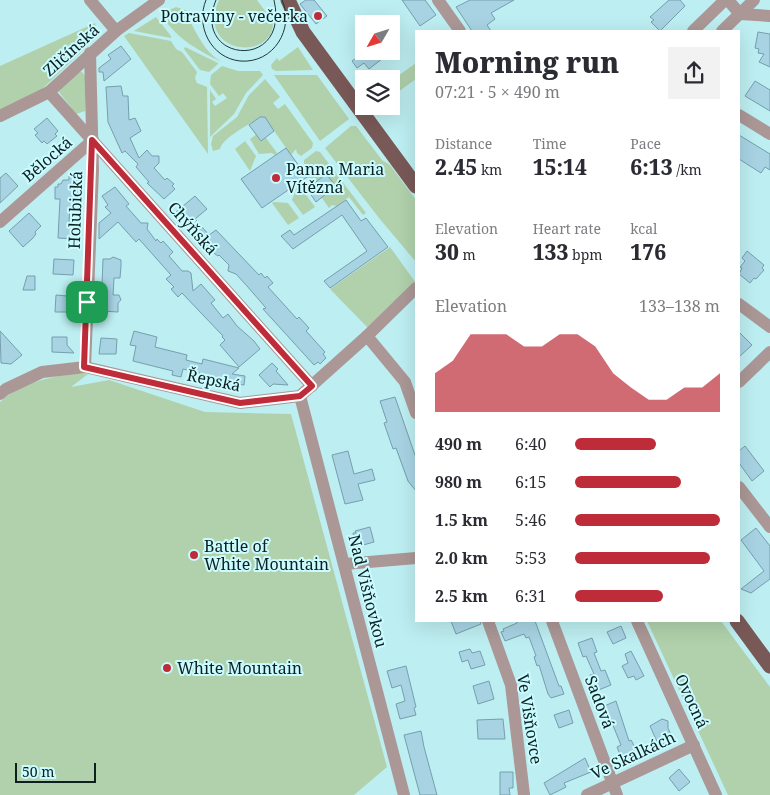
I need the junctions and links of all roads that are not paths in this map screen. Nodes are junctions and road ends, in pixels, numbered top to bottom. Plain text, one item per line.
1 (90, 0) edge
2 (159, 0) edge
3 (276, 0) edge
4 (288, 0) edge
5 (726, 0) edge
6 (754, 0) edge
7 (444, 2) edge
8 (740, 14) junction
9 (770, 16) edge
10 (459, 30) edge
11 (694, 30) edge
12 (723, 30) edge
13 (116, 31) junction
14 (303, 32) junction
15 (90, 54) junction
16 (49, 92) junction
17 (0, 116) edge
18 (740, 116) edge
19 (770, 134) edge
20 (92, 140) junction
21 (415, 185) edge
22 (0, 222) edge
23 (415, 289) edge
24 (740, 305) edge
25 (765, 324) edge
26 (770, 335) edge
27 (367, 336) junction
28 (770, 352) edge
29 (84, 367) junction
30 (740, 381) edge
31 (312, 386) junction
32 (2, 389) edge
33 (300, 396) junction
34 (415, 410) edge
35 (740, 488) edge
36 (770, 527) edge
37 (415, 558) edge
38 (345, 564) junction
39 (488, 622) edge
40 (552, 622) edge
41 (637, 622) edge
42 (738, 622) edge
43 (770, 666) edge
44 (694, 745) junction
45 (615, 789) edge
46 (404, 795) edge
47 (524, 795) edge
48 (587, 795) edge
49 (716, 795) edge

1 - 13 street
2 - 13 street, Zličínská
3 - 14 main road
4 - 14 main road
5 - 8 street
5 - 11 street
6 - 8 street
7 - 10 street
8 - 9 street
8 - 12 street
13 - 15 street, Zličínská
14 - 21 main road
15 - 16 street, Zličínská
15 - 20 street, Holubická
16 - 17 street, Zličínská
16 - 20 street, Chýňská
18 - 19 street
20 - 22 street, Bělocká
20 - 29 street, Holubická
20 - 31 street, Chýňská
23 - 27 street
24 - 25 street
25 - 26 street
27 - 31 street
27 - 34 street
28 - 30 street
29 - 32 street, Řepská
29 - 33 street, Řepská
31 - 33 street
33 - 38 street, Nad Višňovkou
35 - 36 street
37 - 38 street
38 - 46 street, Nad Višňovkou
39 - 47 street, Ve Višňovce
40 - 45 street, Sadová
41 - 44 street, Ovocná
42 - 43 main road
44 - 45 street, Ve Skalkách
44 - 49 street, Ovocná
45 - 48 street, Ve Skalkách

